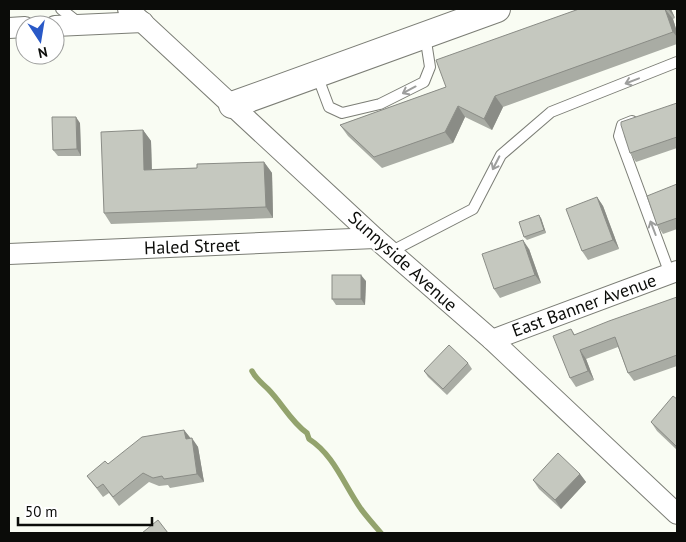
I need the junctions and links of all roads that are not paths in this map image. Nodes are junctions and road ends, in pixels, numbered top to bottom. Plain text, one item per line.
1 (61, 9) edge
2 (128, 9) edge
3 (497, 9) edge
4 (143, 22) junction
5 (82, 25) junction
6 (65, 26) edge
7 (425, 34) junction
8 (677, 62) edge
9 (316, 73) junction
10 (232, 105) junction
11 (640, 118) edge
12 (375, 238) junction
13 (390, 252) junction
14 (9, 254) edge
15 (674, 272) edge
16 (492, 340) junction
17 (677, 514) edge

1 - 5 lane
2 - 4 street, Sunnyside Avenue
3 - 7 street
4 - 5 street
4 - 10 street, Sunnyside Avenue
5 - 6 street
7 - 9 street
7 -> 9 lane
8 -> 13 lane
9 - 10 street
10 - 12 street, Sunnyside Avenue
15 -> 11 lane
12 - 13 street, Sunnyside Avenue
12 - 14 street, Haled Street
13 - 16 street, Sunnyside Avenue
15 - 16 street, East Banner Avenue
16 - 17 street, Sunnyside Avenue

